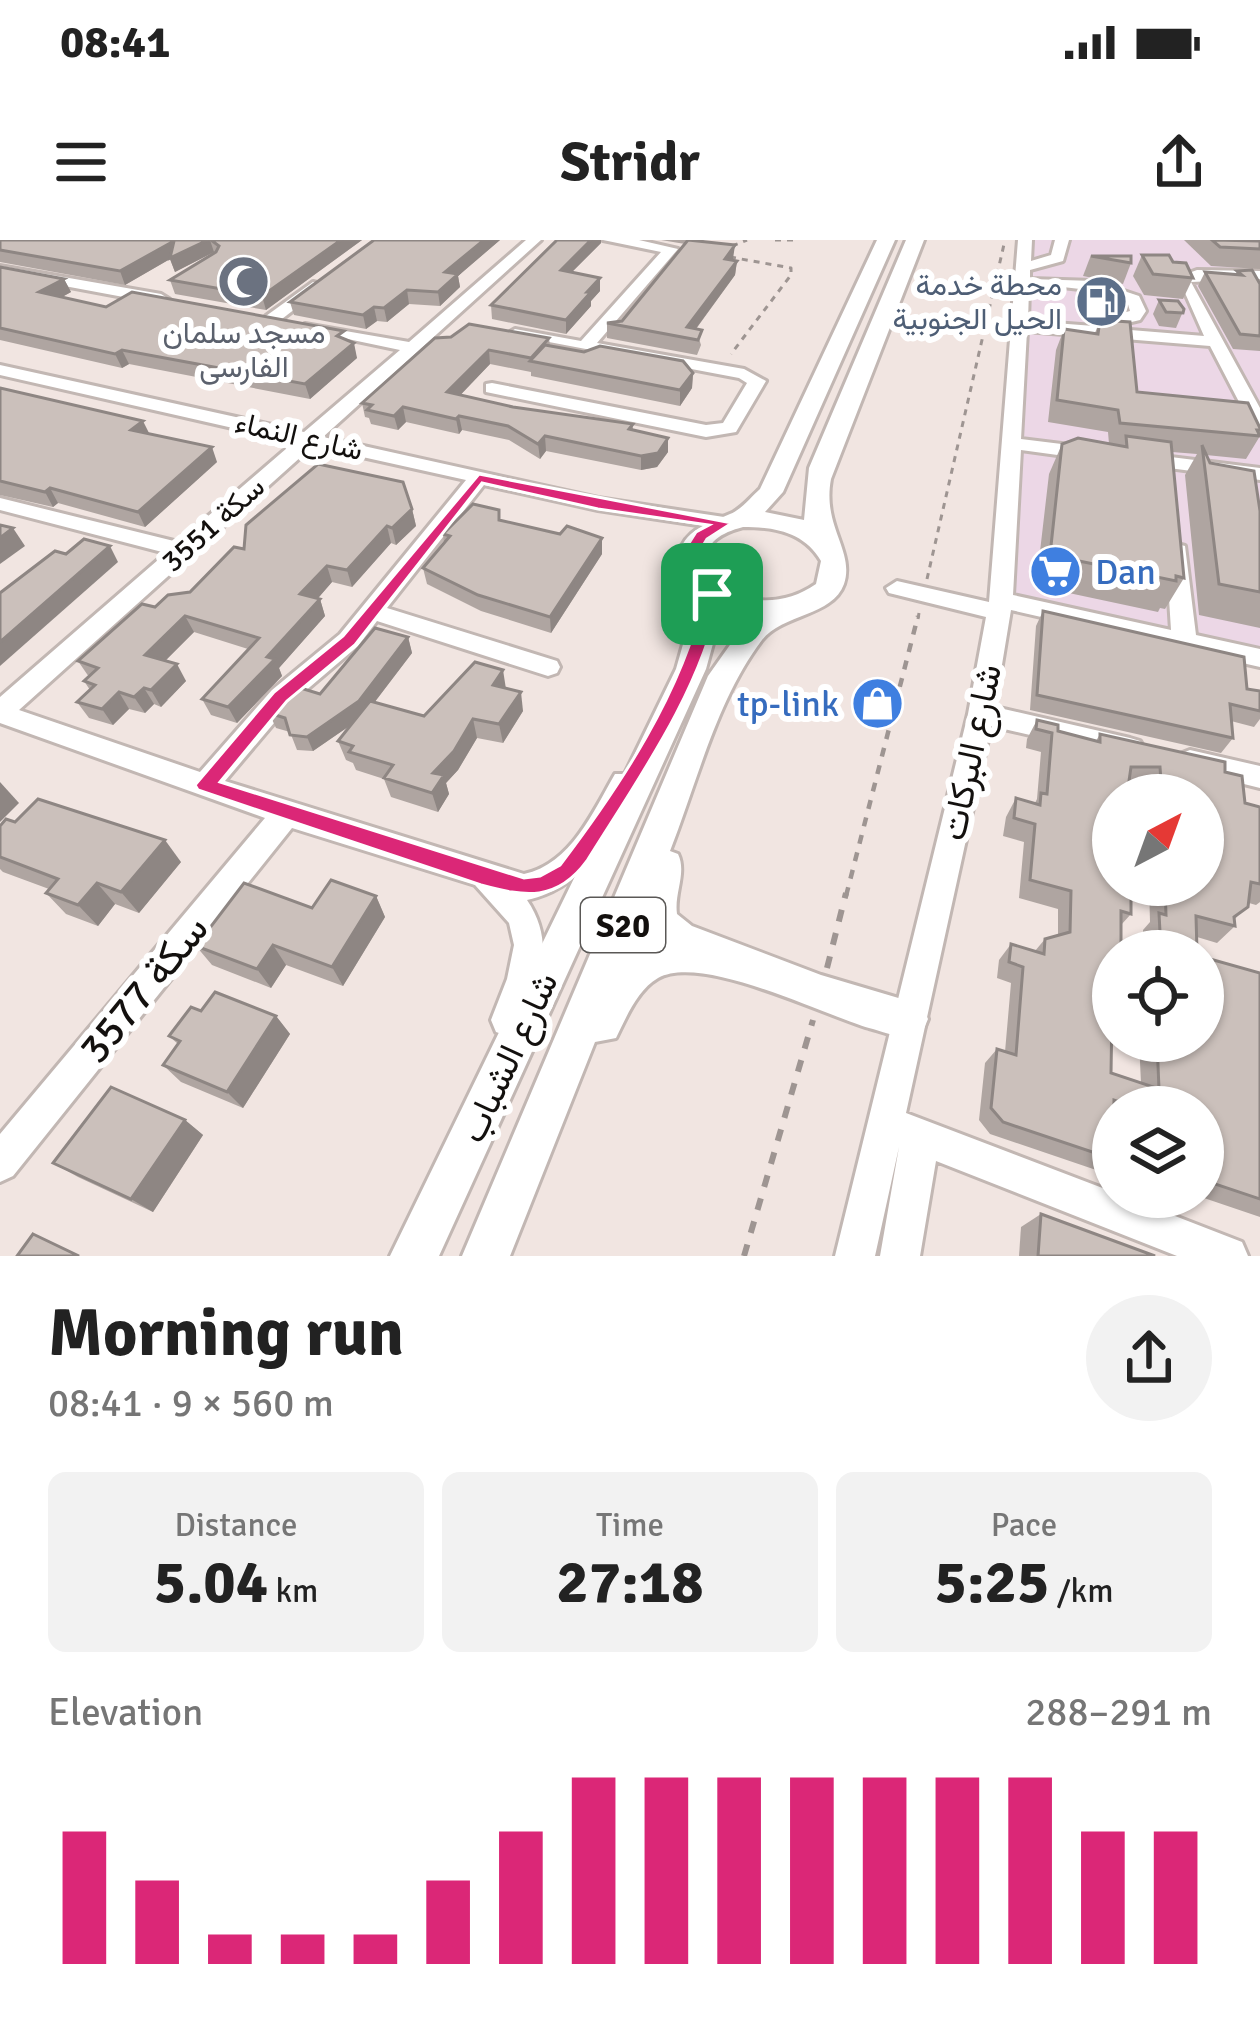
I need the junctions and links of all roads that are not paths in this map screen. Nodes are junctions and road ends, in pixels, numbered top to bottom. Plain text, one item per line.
1 (534, 240) edge
2 (610, 240) edge
3 (886, 240) edge
4 (915, 240) edge
5 (1062, 240) edge
6 (0, 270) edge
7 (1026, 270) edge
8 (1256, 278) edge
9 (325, 280) edge
10 (1066, 285) junction
11 (1101, 288) junction
12 (179, 302) edge
13 (1175, 306) edge
14 (249, 315) edge
15 (272, 319) junction
16 (440, 322) junction
17 (1093, 325) junction
18 (461, 326) edge
19 (1019, 326) junction
20 (502, 332) edge
21 (1218, 342) junction
22 (586, 345) junction
23 (411, 347) junction
24 (0, 370) edge
25 (492, 388) dead end
26 (1252, 393) edge
27 (1260, 425) edge
28 (310, 437) junction
29 (1015, 443) junction
30 (479, 478) junction
31 (1251, 480) edge
32 (0, 504) edge
33 (598, 504) junction
34 (734, 521) junction
35 (1176, 530) edge
36 (826, 545) junction
37 (183, 550) junction
38 (690, 554) junction
39 (897, 588) dead end
40 (712, 594) junction
41 (1000, 606) junction
42 (781, 610) junction
43 (373, 612) junction
44 (1184, 641) junction
45 (1260, 658) edge
46 (548, 667) dead end
47 (672, 708) junction
48 (0, 713) edge
49 (982, 714) junction
50 (701, 736) junction
51 (1260, 777) edge
52 (205, 785) junction
53 (286, 814) junction
54 (481, 876) junction
55 (745, 962) junction
56 (907, 1019) junction
57 (903, 1130) junction
58 (0, 1163) edge
59 (505, 1213) junction
60 (414, 1256) edge
61 (487, 1256) edge
62 (855, 1256) edge
63 (900, 1256) edge
64 (1228, 1256) edge

1 - 16 street, سكة 3551
2 - 22 street
3 - 34 main road
4 - 36 main road, S20
5 - 7 street
6 - 12 street
7 - 10 street
7 - 19 street, شارع البركات
8 - 21 street
9 - 15 street
10 - 11 street
10 - 17 street
11 - 17 street
11 - 17 street
11 - 17 street
13 - 17 street
14 - 15 street
15 - 23 street
16 - 18 street
16 - 23 street, سكة 3551
17 - 19 street
17 - 21 street
19 - 29 street, شارع البركات
20 - 22 street
21 - 26 street
22 - 25 street
23 - 28 street, سكة 3551
24 - 28 street, شارع النماء
26 - 27 street
28 - 30 street, شارع النماء
28 - 37 street, سكة 3551
29 - 31 street
29 - 41 street, شارع البركات
30 - 33 street, شارع النماء
30 - 43 street
32 - 37 street
33 - 34 street, شارع النماء
33 - 38 street, شارع النماء
34 - 36 main road
34 - 38 main road
35 - 44 street
36 - 42 main road, S20
37 - 48 street, سكة 3551
38 - 40 main road
39 - 41 street
40 - 42 main road
40 - 47 main road, شارع الشباب / S20
41 - 44 street
41 - 49 street, شارع البركات
42 - 50 main road, شارع الشباب / S20
43 - 46 street
43 - 52 street
44 - 45 street
47 - 54 street
47 - 60 main road, شارع الشباب / S20
48 - 52 street
49 - 51 street
49 - 56 street, شارع البركات
50 - 55 main road
50 - 59 main road, شارع الشباب / S20
52 - 53 street
53 - 54 street
53 - 58 street, سكة 3577
54 - 60 street
55 - 56 main road
55 - 59 main road
56 - 57 street, شارع البركات
57 - 62 street, شارع البركات
57 - 63 street
57 - 64 street
59 - 61 main road, شارع الشباب / S20

